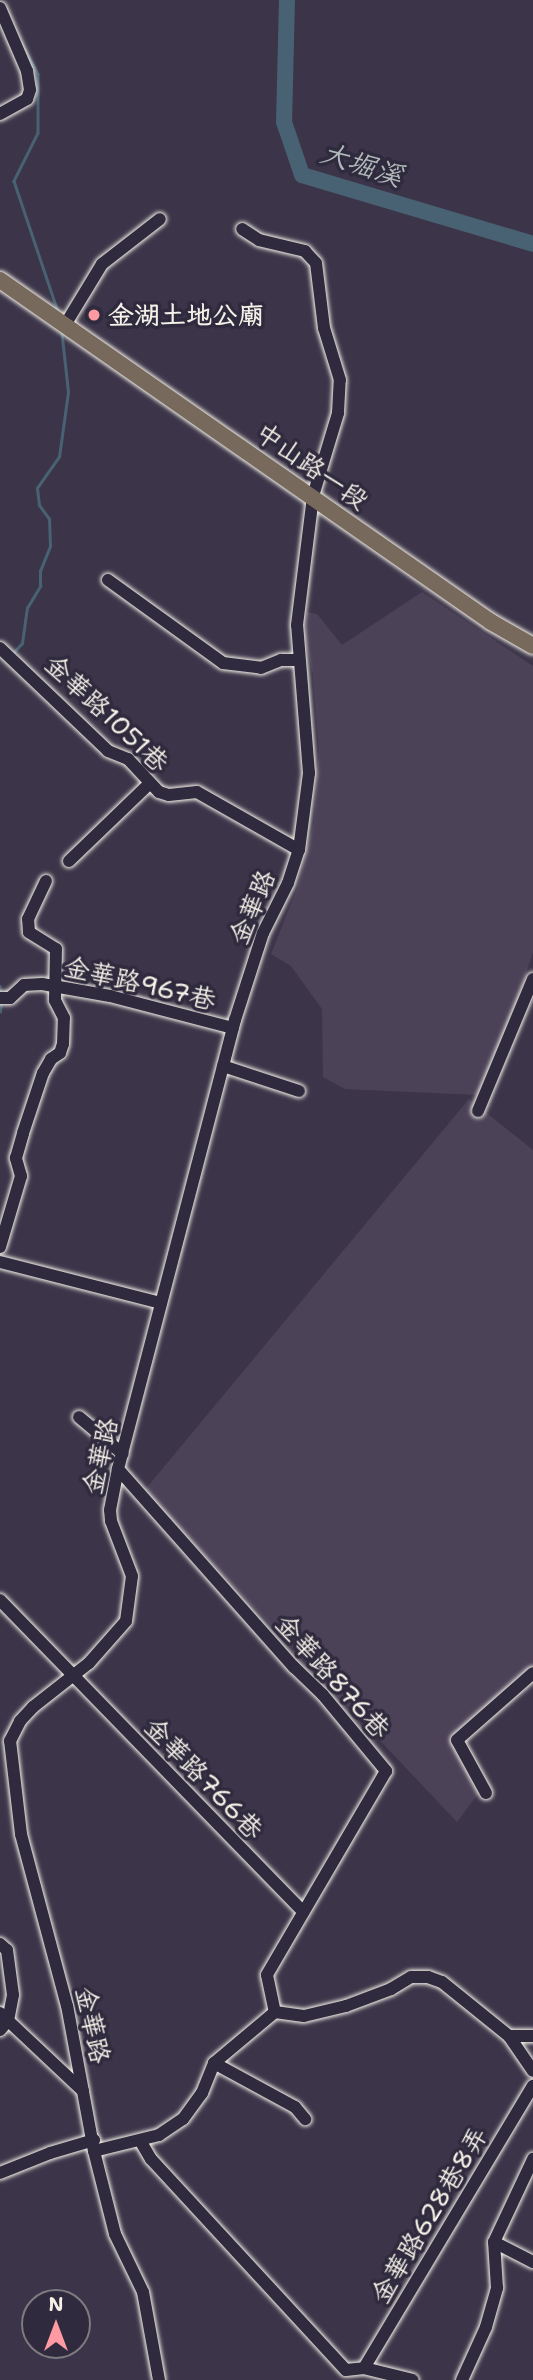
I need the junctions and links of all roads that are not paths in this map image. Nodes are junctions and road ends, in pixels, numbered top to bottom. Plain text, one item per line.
1 (0, 8) edge
2 (0, 114) edge
3 (160, 219) dead end
4 (242, 229) dead end
5 (2, 285) edge
6 (60, 322) junction
7 (313, 496) junction
8 (108, 580) dead end
9 (533, 646) edge
10 (0, 648) edge
11 (298, 660) junction
12 (150, 783) junction
13 (299, 850) junction
14 (69, 862) dead end
15 (46, 881) dead end
16 (533, 979) edge
17 (54, 988) junction
18 (0, 998) edge
19 (233, 1028) junction
20 (223, 1066) junction
21 (299, 1091) dead end
22 (478, 1111) dead end
23 (0, 1247) edge
24 (0, 1262) edge
25 (161, 1303) junction
26 (79, 1417) dead end
27 (123, 1454) junction
28 (118, 1469) junction
29 (0, 1600) edge
30 (533, 1673) edge
31 (73, 1675) junction
32 (5, 1742) edge
33 (486, 1793) dead end
34 (303, 1912) junction
35 (0, 1944) edge
36 (275, 2012) junction
37 (3, 2022) edge
38 (509, 2036) junction
39 (533, 2036) edge
40 (214, 2063) junction
41 (533, 2071) edge
42 (533, 2086) edge
43 (83, 2092) junction
44 (305, 2119) dead end
45 (141, 2142) junction
46 (94, 2145) junction
47 (533, 2160) edge
48 (0, 2173) edge
49 (495, 2242) junction
50 (533, 2262) edge
51 (364, 2368) junction
52 (159, 2380) edge
53 (413, 2380) edge
54 (462, 2380) edge

1 - 2 street
3 - 6 street
4 - 7 street, 金華路
5 - 6 main road, 中山路一段
6 - 7 main road, 中山路一段
7 - 9 main road, 中山路一段
7 - 11 street, 金華路
8 - 11 street
10 - 12 street, 金華路1051巷
11 - 13 street, 金華路
12 - 13 street, 金華路1051巷
12 - 14 street
13 - 19 street, 金華路
15 - 17 street
16 - 22 street
17 - 18 street, 金華路967巷
17 - 19 street, 金華路967巷
17 - 23 street
19 - 20 street, 金華路
20 - 21 street
20 - 25 street, 金華路
24 - 25 street
25 - 27 street, 金華路
26 - 27 street
27 - 28 street, 金華路
28 - 31 street, 金華路
28 - 34 street, 金華路876巷
29 - 31 street, 金華路766巷
30 - 33 street
31 - 32 street, 金華路
31 - 34 street, 金華路766巷
32 - 43 street, 金華路
34 - 36 street, 金華路876巷
35 - 37 street
36 - 38 street
36 - 40 street
37 - 43 street
38 - 39 street
38 - 41 street
40 - 44 street
40 - 45 street
42 - 51 street, 金華路628巷8弄
43 - 46 street, 金華路
45 - 46 street
45 - 51 street
46 - 48 street
46 - 52 street, 金華路
47 - 49 street
49 - 50 street
49 - 54 street
51 - 53 street

